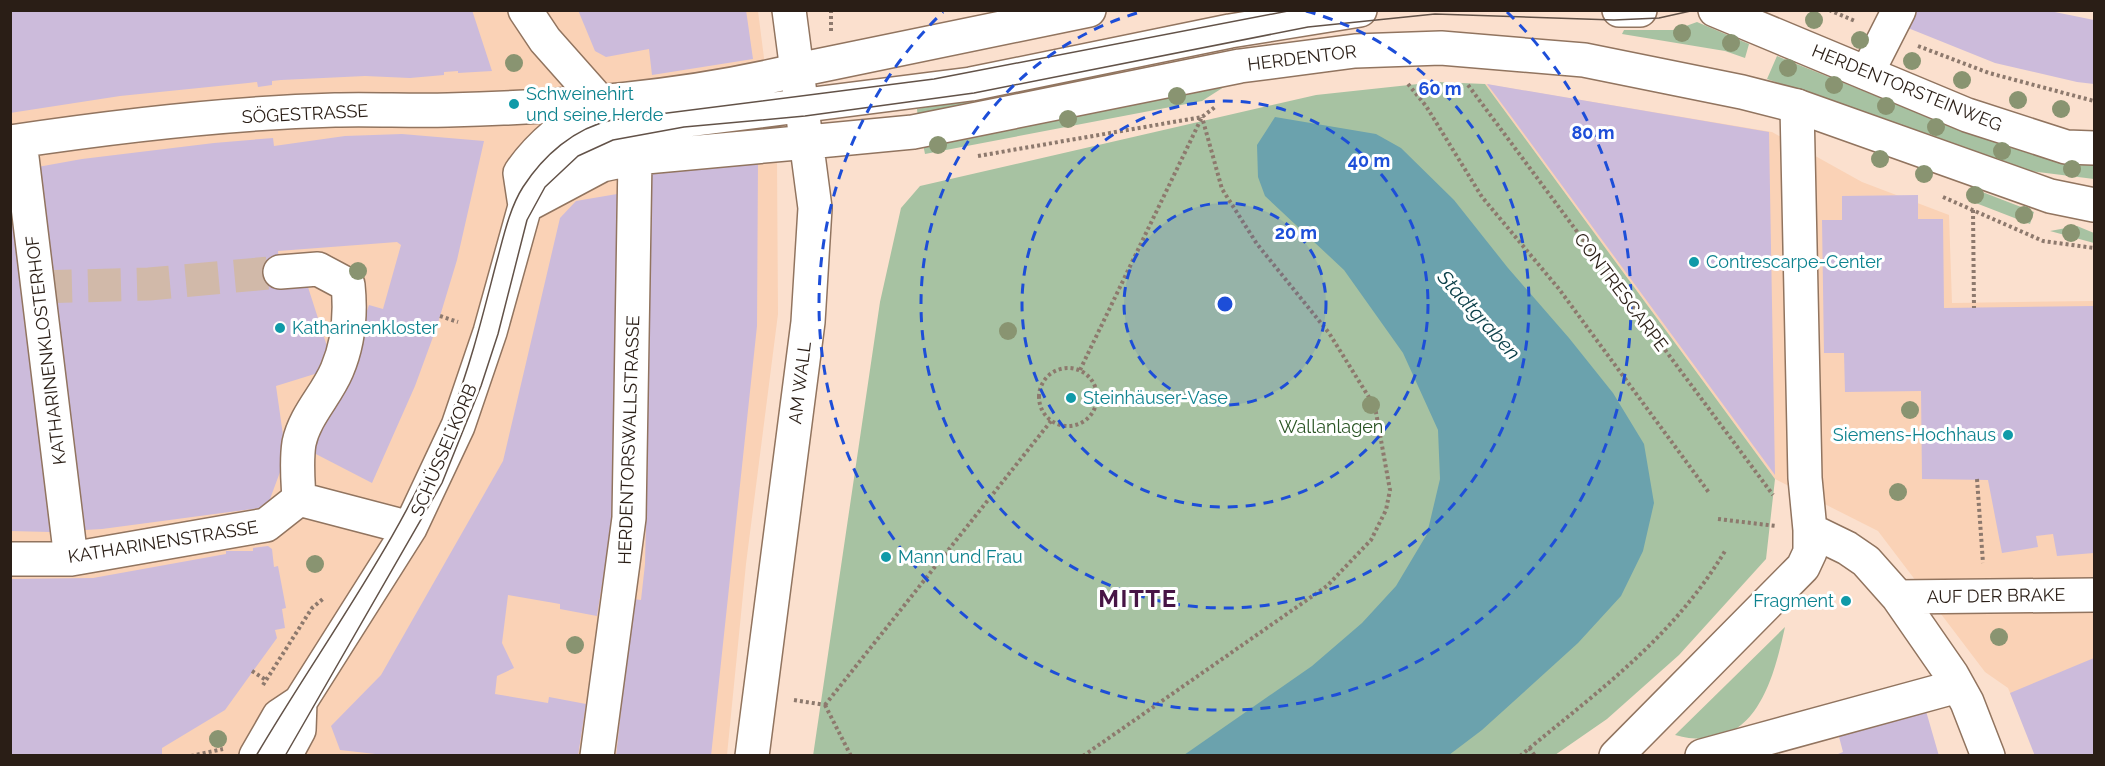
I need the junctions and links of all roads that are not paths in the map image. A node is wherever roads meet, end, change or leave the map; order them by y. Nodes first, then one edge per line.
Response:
1 (525, 10) edge
2 (789, 10) edge
3 (1089, 10) edge
4 (1360, 10) edge
5 (1619, 10) edge
6 (1640, 10) edge
7 (1721, 12) edge
8 (1892, 22) edge
9 (798, 70) junction
10 (1867, 73) junction
11 (600, 102) junction
12 (803, 106) junction
13 (1797, 106) junction
14 (15, 141) edge
15 (808, 142) junction
16 (2094, 148) edge
17 (635, 158) junction
18 (520, 173) joint
19 (2094, 205) edge
20 (525, 206) junction
21 (280, 272) tunnel mouth
22 (299, 499) junction
23 (410, 528) junction
24 (1810, 530) junction
25 (10, 559) edge
26 (72, 559) junction
27 (2094, 595) edge
28 (1898, 597) junction
29 (1958, 686) junction
30 (300, 702) junction
31 (239, 747) edge
32 (285, 756) edge
33 (597, 756) edge
34 (752, 756) edge
35 (1616, 756) edge
36 (1702, 756) edge
37 (1989, 756) edge

1 - 11 street
2 - 9 street, AM WALL
3 - 9 street
4 - 12 street
5 - 6 street
7 - 10 street, HERDENTORSTEINWEG
8 - 10 street
9 - 11 street, SÖGESTRASSE
9 - 12 street, AM WALL
10 - 16 street, HERDENTORSTEINWEG
11 - 14 street, SÖGESTRASSE
11 - 18 street, SÖGESTRASSE
12 - 15 street, AM WALL
12 - 20 street
13 - 15 street, HERDENTOR
13 - 19 street
13 - 24 street
14 - 26 street, KATHARINENKLOSTERHOF
15 - 17 street
15 - 34 street, AM WALL
17 - 20 street
17 - 33 street, HERDENTORSWALLSTRASSE
18 - 20 street, SCHÜSSELKORB
20 - 23 street, SCHÜSSELKORB
21 - 22 street
22 - 23 street
22 - 26 street, KATHARINENSTRASSE
23 - 30 street, SCHÜSSELKORB
24 - 28 street
24 - 35 street
25 - 26 street, KATHARINENSTRASSE
27 - 28 street, AUF DER BRAKE
28 - 29 street
29 - 36 street
29 - 37 street
30 - 31 street, SCHÜSSELKORB
30 - 32 street, SCHÜSSELKORB

